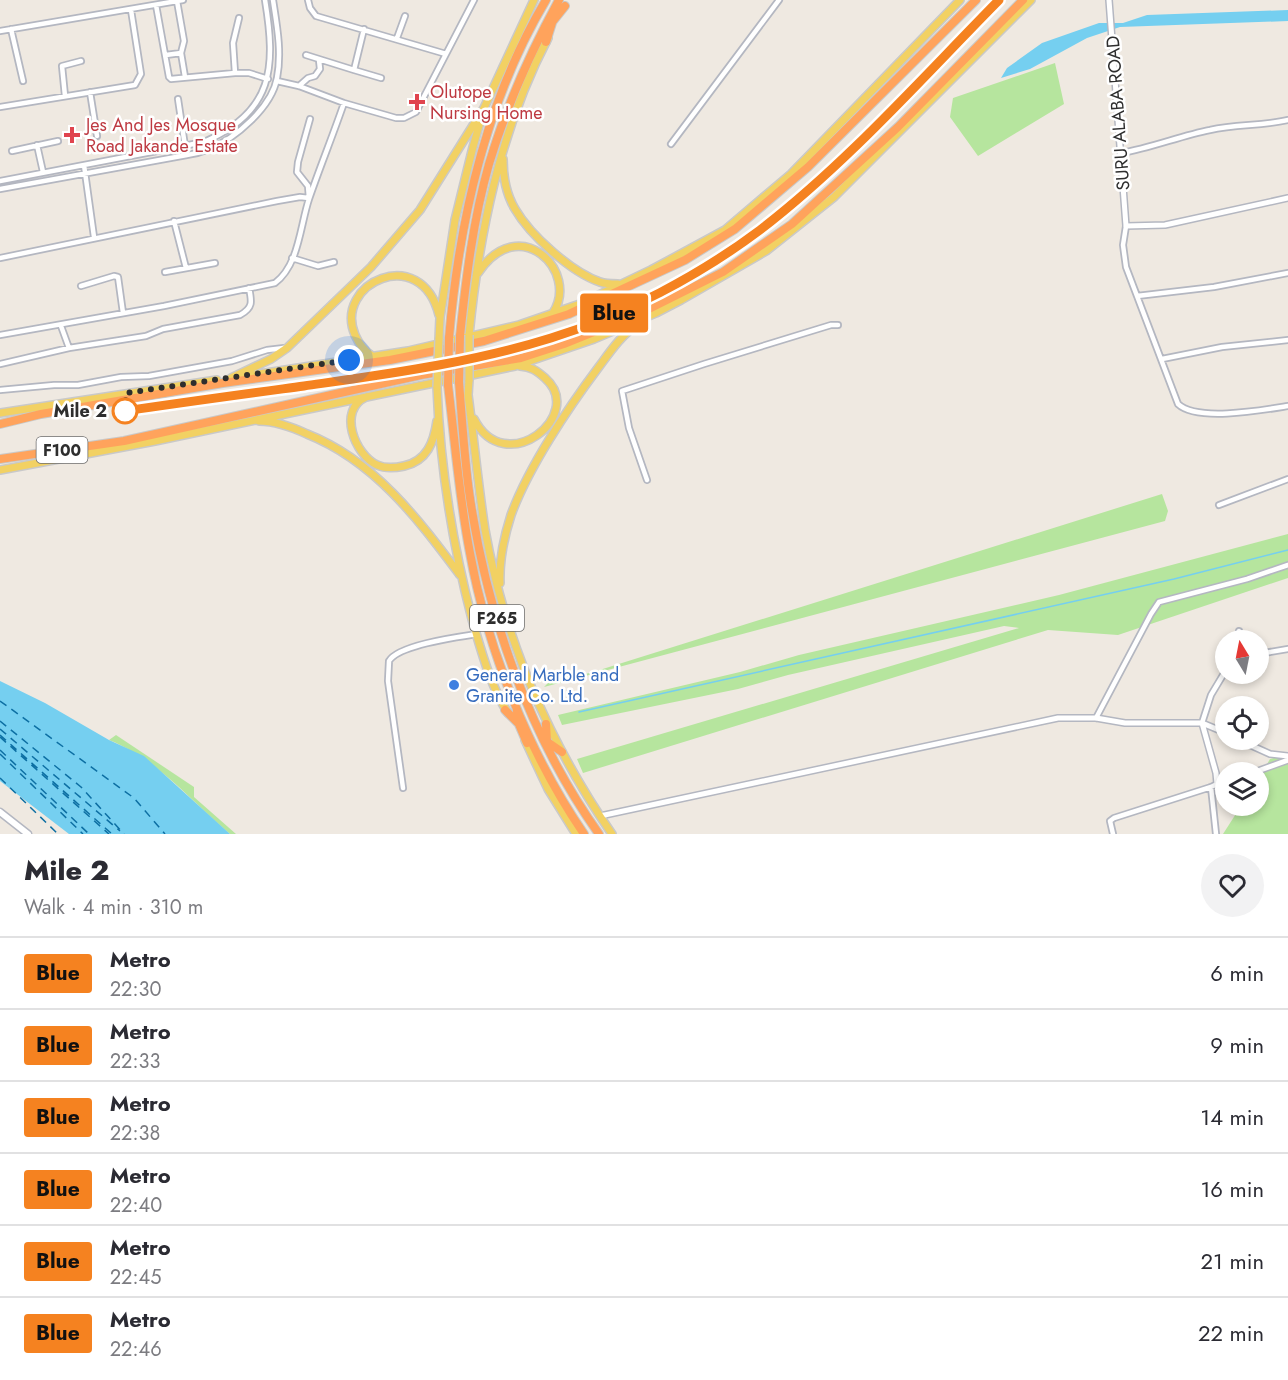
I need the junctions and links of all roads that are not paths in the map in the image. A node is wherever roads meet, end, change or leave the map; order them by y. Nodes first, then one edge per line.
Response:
1 (265, 0) edge
2 (273, 0) edge
3 (308, 0) edge
4 (474, 0) edge
5 (534, 0) edge
6 (546, 0) edge
7 (779, 0) edge
8 (960, 0) edge
9 (976, 0) edge
10 (1023, 0) edge
11 (1031, 0) edge
12 (1109, 0) edge
13 (180, 1) edge
14 (563, 2) edge
15 (156, 5) junction
16 (131, 10) junction
17 (405, 16) dead end
18 (239, 18) dead end
19 (11, 29) junction
20 (364, 29) junction
21 (0, 31) edge
22 (397, 38) junction
23 (542, 40) junction
24 (181, 52) junction
25 (446, 54) junction
26 (166, 55) junction
27 (306, 55) dead end
28 (319, 60) junction
29 (81, 61) dead end
30 (354, 70) junction
31 (235, 73) junction
32 (185, 77) junction
33 (268, 78) junction
34 (381, 78) dead end
35 (23, 81) dead end
36 (277, 81) junction
37 (298, 86) junction
38 (90, 92) junction
39 (65, 96) junction
40 (178, 99) dead end
41 (344, 103) junction
42 (0, 107) edge
43 (484, 108) junction
44 (310, 119) dead end
45 (1288, 120) edge
46 (96, 136) dead end
47 (58, 141) dead end
48 (671, 144) dead end
49 (37, 145) junction
50 (185, 146) junction
51 (503, 148) junction
52 (12, 151) dead end
53 (1121, 153) junction
54 (84, 165) junction
55 (43, 172) junction
56 (86, 173) junction
57 (0, 180) edge
58 (0, 189) edge
59 (309, 198) junction
60 (1288, 198) edge
61 (174, 221) junction
62 (1126, 226) junction
63 (94, 237) junction
64 (0, 258) edge
65 (292, 258) junction
66 (215, 262) dead end
67 (334, 262) dead end
68 (186, 268) junction
69 (165, 272) dead end
70 (1288, 273) edge
71 (477, 275) junction
72 (621, 284) junction
73 (81, 286) dead end
74 (249, 288) junction
75 (1137, 296) junction
76 (123, 313) junction
77 (656, 313) junction
78 (553, 314) junction
79 (440, 318) junction
80 (838, 325) dead end
81 (60, 326) junction
82 (0, 335) edge
83 (1288, 340) edge
84 (69, 348) junction
85 (286, 348) junction
86 (372, 356) junction
87 (1162, 359) junction
88 (0, 364) edge
89 (515, 366) junction
90 (231, 378) junction
91 (0, 390) edge
92 (372, 394) junction
93 (1288, 406) edge
94 (0, 413) edge
95 (438, 413) junction
96 (471, 413) junction
97 (244, 421) junction
98 (0, 424) edge
99 (0, 459) edge
100 (0, 470) edge
101 (1288, 479) edge
102 (647, 480) dead end
103 (1219, 505) dead end
104 (1288, 565) edge
105 (462, 578) junction
106 (502, 597) junction
107 (477, 634) junction
108 (1288, 649) edge
109 (1269, 652) edge
110 (1217, 684) edge
111 (516, 704) junction
112 (505, 710) junction
113 (1096, 718) junction
114 (518, 722) junction
115 (1202, 723) junction
116 (546, 724) junction
117 (1215, 728) edge
118 (542, 735) junction
119 (531, 742) junction
120 (1261, 750) edge
121 (562, 753) junction
122 (1288, 758) edge
123 (1269, 766) edge
124 (1215, 774) edge
125 (1215, 785) edge
126 (1211, 787) junction
127 (403, 788) dead end
128 (0, 812) edge
129 (600, 816) junction
130 (28, 834) edge
131 (576, 834) edge
132 (584, 834) edge
133 (599, 834) edge
134 (612, 834) edge
135 (1113, 834) edge
136 (1216, 834) edge

1 - 33 street
2 - 36 street
3 - 20 street
4 - 25 street
5 - 43 main road
6 - 111 highway, F265, bridge
7 - 48 street
8 - 72 main road
9 - 98 highway, F100
10 - 99 highway, F100
11 - 77 main road
12 - 53 street, SURU ALABA ROAD
13 - 15 street
13 - 24 street
14 - 23 highway, F265
14 - 23 highway
15 - 16 street
15 - 26 street
16 - 19 street
16 - 38 street
17 - 22 street
18 - 31 street
19 - 21 street
19 - 35 street
20 - 22 street
20 - 30 street
22 - 25 street
23 - 51 main road
23 - 118 highway, F265, bridge
24 - 26 street
24 - 32 street
25 - 41 street
26 - 32 street
27 - 28 street
28 - 30 street
28 - 37 street
29 - 39 street
30 - 34 street
31 - 32 street
31 - 33 street
33 - 50 street
36 - 37 street
36 - 56 street
37 - 41 street
38 - 39 street
38 - 46 street
39 - 42 street
40 - 50 street
41 - 59 street
43 - 79 main road
43 - 85 main road
44 - 59 street
45 - 53 street
47 - 49 street
49 - 52 street
49 - 55 street
50 - 54 street
51 - 71 main road
51 - 72 main road
53 - 62 street, SURU ALABA ROAD
54 - 55 street
54 - 56 street
55 - 57 street
56 - 58 street
56 - 63 street
59 - 61 street
59 - 65 street
60 - 62 street
61 - 63 street
61 - 68 street
62 - 75 street
63 - 64 street
65 - 67 street
65 - 74 street
66 - 68 street
68 - 69 street
70 - 75 street
71 - 78 main road
71 - 96 main road, bridge
72 - 78 main road
73 - 76 street
74 - 76 street
74 - 84 street
75 - 87 street
76 - 81 street
77 - 89 main road
77 - 106 main road
78 - 86 main road
79 - 86 main road
79 - 95 main road, bridge
80 - 102 street
81 - 82 street
81 - 84 street
83 - 87 street
84 - 88 street
85 - 90 main road
85 - 91 street
86 - 90 main road
87 - 93 street
89 - 92 main road
89 - 96 main road
90 - 94 main road
92 - 95 main road
92 - 97 main road
95 - 105 main road
96 - 106 main road
97 - 100 main road
97 - 105 main road
101 - 103 street
104 - 113 street
105 - 107 main road
106 - 116 main road
107 - 112 main road
107 - 127 street
108 - 109 street
110 - 115 street
111 - 114 highway
111 - 119 highway, F265
112 - 114 highway
112 - 119 main road
113 - 115 street
113 - 129 street
114 - 119 highway
115 - 117 street
115 - 124 street
116 - 118 highway
116 - 121 main road
118 - 119 highway
118 - 121 highway
118 - 133 highway
119 - 131 main road
119 - 132 highway, F265
120 - 122 street
121 - 129 main road
122 - 123 street
125 - 126 street
126 - 135 street
126 - 136 street
128 - 130 main road
129 - 134 main road

